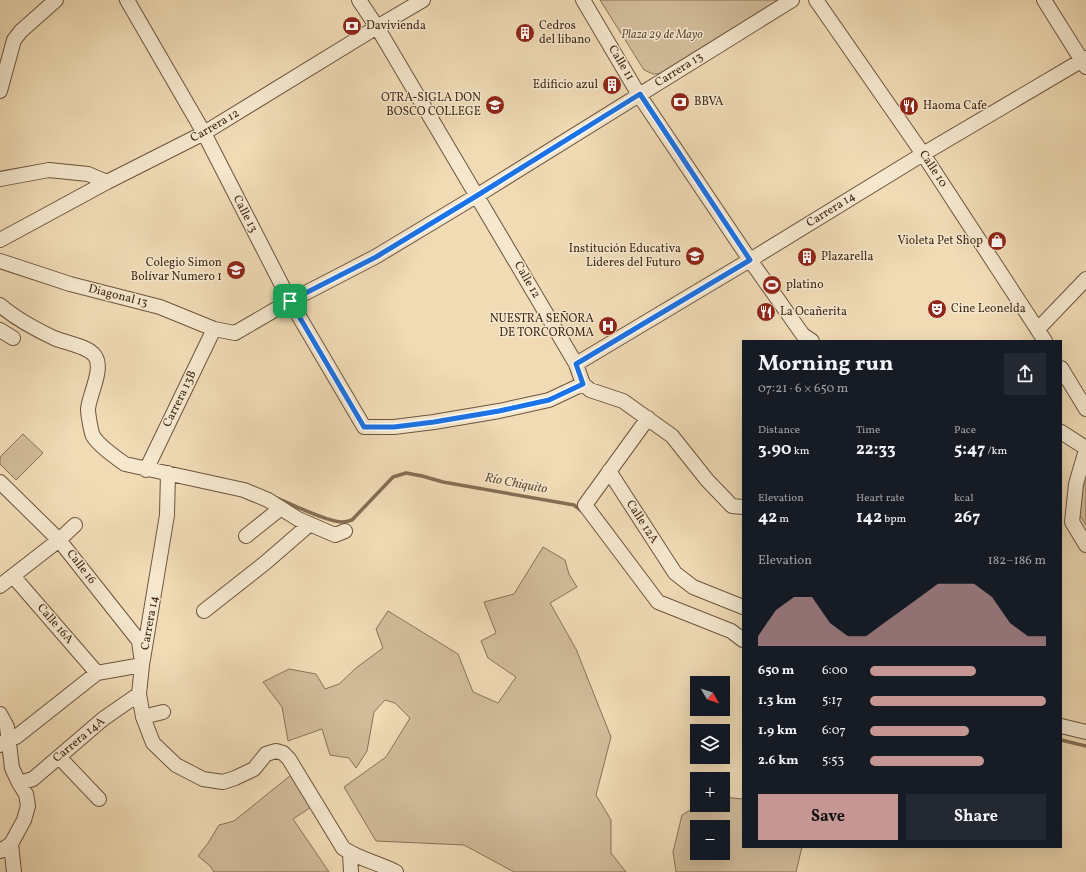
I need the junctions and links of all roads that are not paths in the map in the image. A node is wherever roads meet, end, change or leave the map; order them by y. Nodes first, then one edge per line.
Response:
1 (56, 0) edge
2 (127, 0) edge
3 (359, 0) edge
4 (423, 0) edge
5 (583, 0) edge
6 (792, 0) edge
7 (816, 0) edge
8 (1044, 0) edge
9 (377, 27) junction
10 (1085, 62) edge
11 (0, 91) edge
12 (640, 94) junction
13 (204, 133) junction
14 (922, 154) junction
15 (0, 179) edge
16 (107, 182) junction
17 (478, 195) junction
18 (0, 240) edge
19 (750, 260) junction
20 (0, 261) edge
21 (1086, 278) edge
22 (290, 301) junction
23 (0, 305) edge
24 (214, 329) junction
25 (0, 330) edge
26 (235, 333) joint
27 (1041, 335) edge
28 (13, 338) dead end
29 (811, 340) edge
30 (576, 364) junction
31 (1062, 370) edge
32 (583, 384) junction
33 (1086, 409) edge
34 (648, 418) junction
35 (1062, 433) edge
36 (1086, 449) edge
37 (146, 470) junction
38 (609, 471) junction
39 (168, 473) junction
40 (0, 482) edge
41 (742, 507) edge
42 (281, 508) junction
43 (1066, 522) edge
44 (310, 524) junction
45 (75, 526) dead end
46 (345, 531) dead end
47 (246, 536) dead end
48 (59, 540) junction
49 (1086, 544) edge
50 (13, 576) junction
51 (0, 586) edge
52 (742, 607) edge
53 (204, 611) dead end
54 (742, 639) edge
55 (142, 664) junction
56 (97, 673) junction
57 (139, 694) junction
58 (163, 712) dead end
59 (0, 714) edge
60 (143, 717) junction
61 (1062, 726) edge
62 (1086, 732) edge
63 (4, 742) edge
64 (59, 757) junction
65 (19, 783) junction
66 (99, 799) dead end
67 (5, 848) edge
68 (350, 854) junction
69 (14, 872) edge
70 (351, 872) edge
71 (396, 872) edge

1 - 11 street
2 - 13 street, Calle 13
3 - 9 street, Calle 12
4 - 9 street, Carrera 12
5 - 12 street, Calle 11
6 - 12 street, Carrera 13
7 - 14 street, Calle 10
8 - 10 street
9 - 13 street, Carrera 12
9 - 17 street, Calle 12
10 - 14 street, Carrera 14
12 - 17 street, Carrera 13
12 - 19 street, Calle 11
13 - 16 street, Carrera 12
13 - 22 street, Calle 13
14 - 19 street, Carrera 14
14 - 27 street, Calle 10
15 - 16 street
16 - 18 street, Carrera 12
17 - 22 street, Carrera 13
17 - 30 street, Calle 12
19 - 29 street, Calle 11
19 - 30 street, Carrera 14
20 - 24 street, Diagonal 13
21 - 27 street
22 - 26 street, Carrera 13
22 - 32 street, Calle 13
23 - 37 street
24 - 26 street, Diagonal 13
24 - 37 street, Carrera 13B
25 - 28 street
30 - 32 street, Calle 12
31 - 33 street
32 - 34 street
34 - 38 street
34 - 41 street
35 - 36 street
36 - 43 street
37 - 39 street
38 - 52 street, Calle 12A
38 - 54 street
39 - 42 street
39 - 55 street, Carrera 14
40 - 48 street, Calle 16
42 - 44 street
42 - 47 street
43 - 49 street
44 - 46 street
44 - 53 street
45 - 48 street
48 - 50 street
48 - 55 street, Calle 16
50 - 51 street
50 - 56 street, Calle 16A
55 - 56 street, Carrera 14
55 - 57 street
56 - 63 street, Carrera 14
57 - 60 street
57 - 64 street, Carrera 14A
58 - 60 street
59 - 63 street
60 - 68 street
61 - 62 street
63 - 65 street
64 - 65 street, Carrera 14A
64 - 66 street
65 - 67 street
67 - 69 street
68 - 70 street
68 - 71 street

